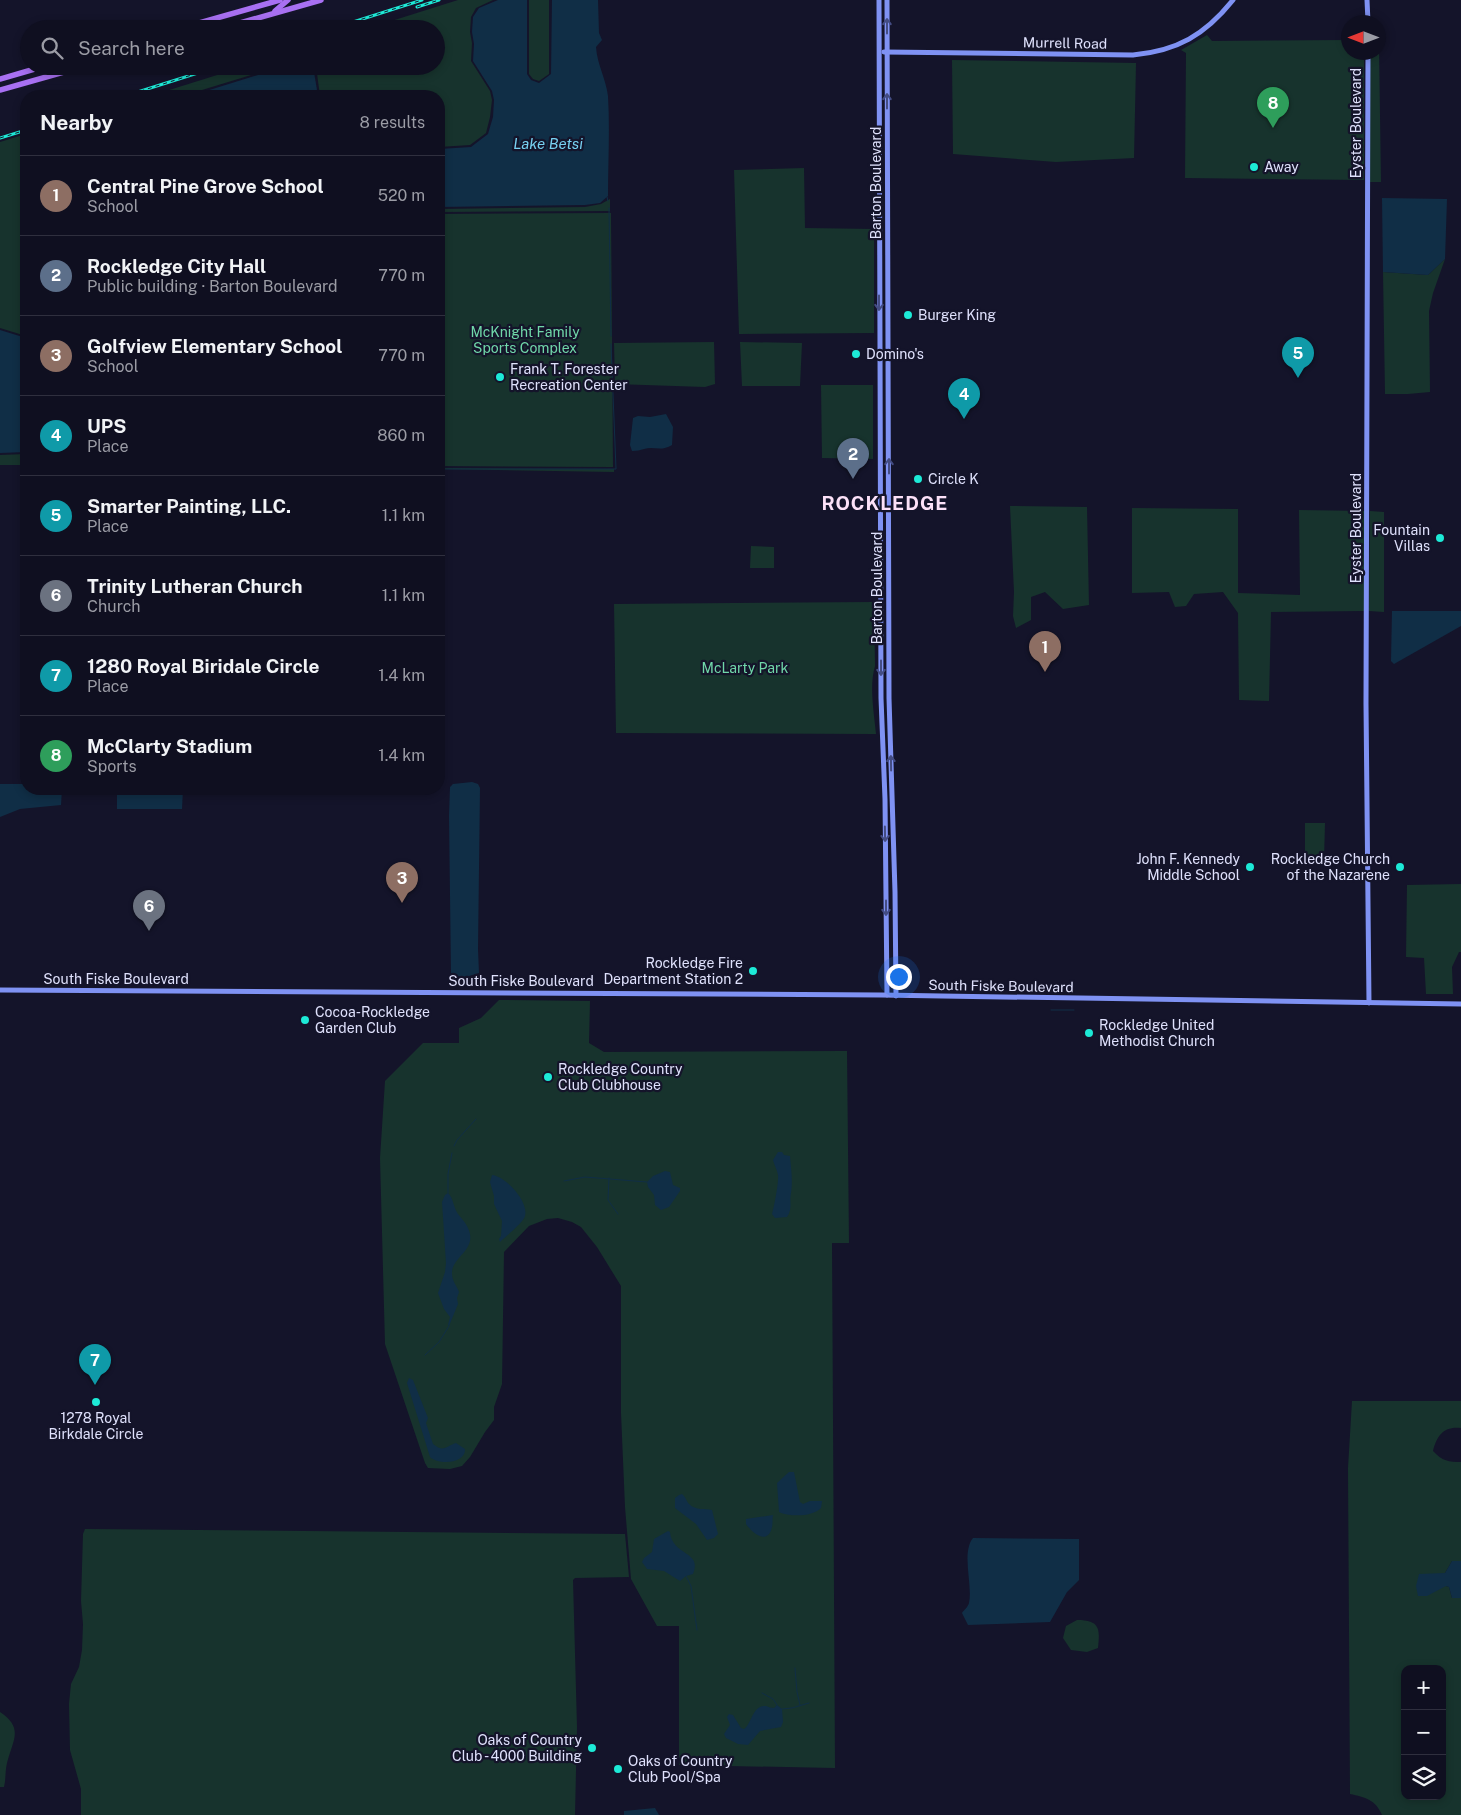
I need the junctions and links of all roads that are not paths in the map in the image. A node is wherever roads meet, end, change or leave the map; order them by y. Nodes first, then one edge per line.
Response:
1 (280, 0) edge
2 (288, 0) edge
3 (299, 0) edge
4 (321, 0) edge
5 (879, 0) edge
6 (887, 0) edge
7 (1233, 0) edge
8 (1368, 0) edge
9 (295, 7) junction
10 (271, 14) junction
11 (1368, 15) edge
12 (210, 20) edge
13 (250, 20) edge
14 (879, 52) junction
15 (887, 52) junction
16 (1368, 60) edge
17 (20, 73) edge
18 (54, 75) edge
19 (0, 79) edge
20 (0, 90) edge
21 (879, 112) junction
22 (887, 138) junction
23 (880, 235) junction
24 (887, 251) junction
25 (880, 263) junction
26 (888, 291) junction
27 (880, 425) junction
28 (889, 425) junction
29 (881, 567) junction
30 (888, 567) junction
31 (886, 924) junction
32 (896, 935) junction
33 (0, 990) edge
34 (887, 995) junction
35 (896, 996) junction
36 (1369, 1003) junction
37 (1461, 1004) edge

1 - 12 main road
2 - 10 main road
3 - 9 main road
4 - 9 main road
5 - 14 main road, Barton Boulevard
15 -> 6 main road, Barton Boulevard
7 - 15 main road, Murrell Road
8 - 11 main road
9 - 10 main road
10 - 13 main road
14 - 15 main road, Murrell Road
14 - 21 main road, Barton Boulevard
22 -> 15 main road, Barton Boulevard
16 - 36 main road, Eyster Boulevard
17 - 19 main road
18 - 20 main road
21 - 22 main road
21 - 23 main road, Barton Boulevard
22 - 24 main road, Barton Boulevard
23 - 24 main road
23 - 25 main road, Barton Boulevard
24 - 26 main road, Barton Boulevard
25 - 26 main road
25 -> 27 main road, Barton Boulevard
26 - 28 main road, Barton Boulevard
27 - 28 main road
27 - 29 main road, Barton Boulevard
30 -> 28 main road, Barton Boulevard
29 - 30 main road
29 -> 31 main road, Barton Boulevard
32 -> 30 main road, Barton Boulevard
31 - 32 main road
31 - 34 main road, Barton Boulevard
32 - 35 main road, Barton Boulevard
33 - 34 main road, South Fiske Boulevard
34 - 35 main road, South Fiske Boulevard
35 - 36 main road, South Fiske Boulevard
36 - 37 main road, South Fiske Boulevard

